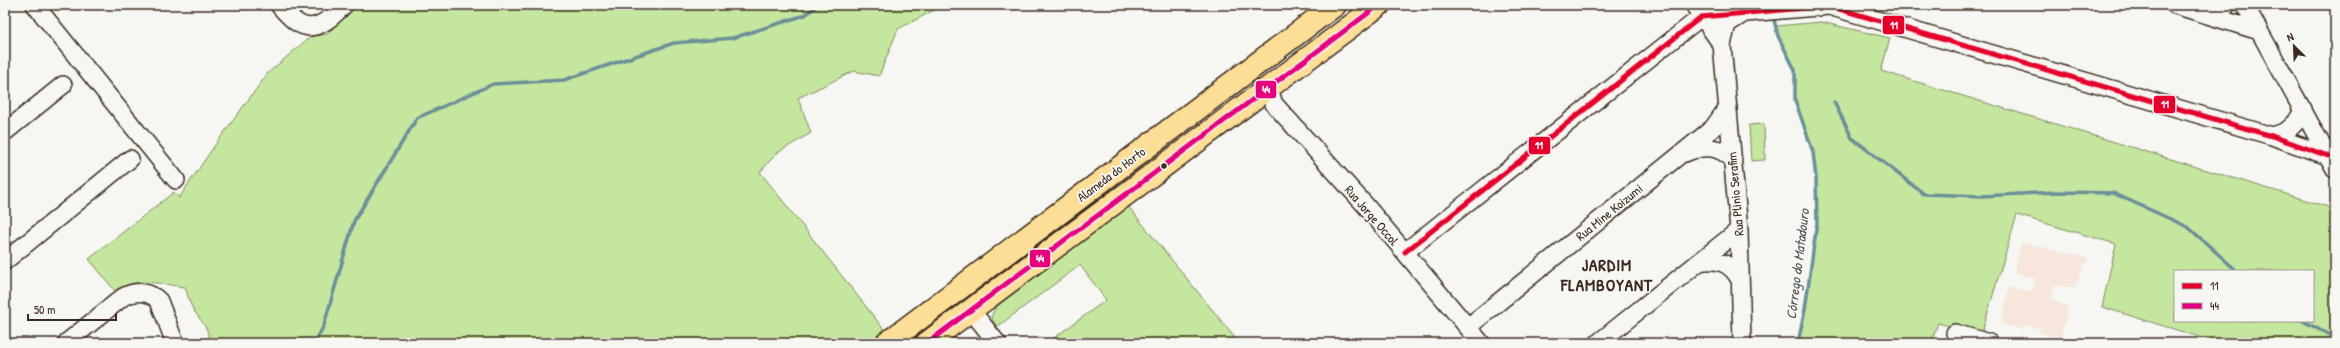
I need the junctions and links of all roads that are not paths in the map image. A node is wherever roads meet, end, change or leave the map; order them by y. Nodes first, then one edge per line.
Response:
1 (35, 5) edge
2 (280, 5) edge
3 (344, 5) edge
4 (1335, 5) edge
5 (1379, 5) edge
6 (2175, 5) edge
7 (2227, 5) edge
8 (2245, 5) edge
9 (1698, 11) edge
10 (1750, 12) junction
11 (2214, 17) junction
12 (2259, 31) junction
13 (1722, 45) junction
14 (1272, 84) junction
15 (63, 85) dead end
16 (1728, 107) junction
17 (2303, 109) junction
18 (5, 132) edge
19 (2272, 136) junction
20 (1676, 158) junction
21 (130, 159) dead end
22 (1733, 160) junction
23 (2331, 162) edge
24 (176, 180) dead end
25 (1739, 230) junction
26 (1405, 252) junction
27 (1000, 260) junction
28 (5, 261) edge
29 (1699, 262) junction
30 (1740, 280) junction
31 (971, 310) junction
32 (1468, 327) junction
33 (1955, 333) dead end
34 (66, 343) edge
35 (175, 343) edge
36 (888, 343) edge
37 (927, 343) edge
38 (997, 343) edge
39 (1481, 343) edge
40 (1598, 343) edge
41 (1742, 343) edge
42 (1989, 343) edge

1 - 24 street
2 - 3 street
4 - 27 main road, Alameda do Horto
5 - 14 main road, Alameda do Horto
6 - 11 street
7 - 11 street
8 - 12 street
9 - 10 street
9 - 13 street
9 - 26 street
10 - 13 street, Rua Plinio Serafim
10 - 19 street
11 - 12 street
12 - 17 street
13 - 16 street, Rua Plinio Serafim
14 - 26 street, Rua Jorge Occol
14 - 31 main road, Alameda do Horto
15 - 18 street
16 - 20 street, Rua Mine Koizumi
16 - 22 street, Rua Plinio Serafim
17 - 19 street
17 - 23 street
19 - 23 street
20 - 22 street, Rua Mine Koizumi
20 - 32 street, Rua Mine Koizumi
21 - 28 street
22 - 25 street, Rua Plinio Serafim
25 - 29 street
25 - 30 street, Rua Plinio Serafim
26 - 32 street, Rua Jorge Occol
27 - 31 main road
27 - 36 main road, Alameda do Horto
29 - 30 street
29 - 40 street
30 - 41 street, Rua Plinio Serafim
31 - 37 main road, Alameda do Horto
31 - 38 street
32 - 39 street, Rua Jorge Occol
33 - 42 street
34 - 35 street

